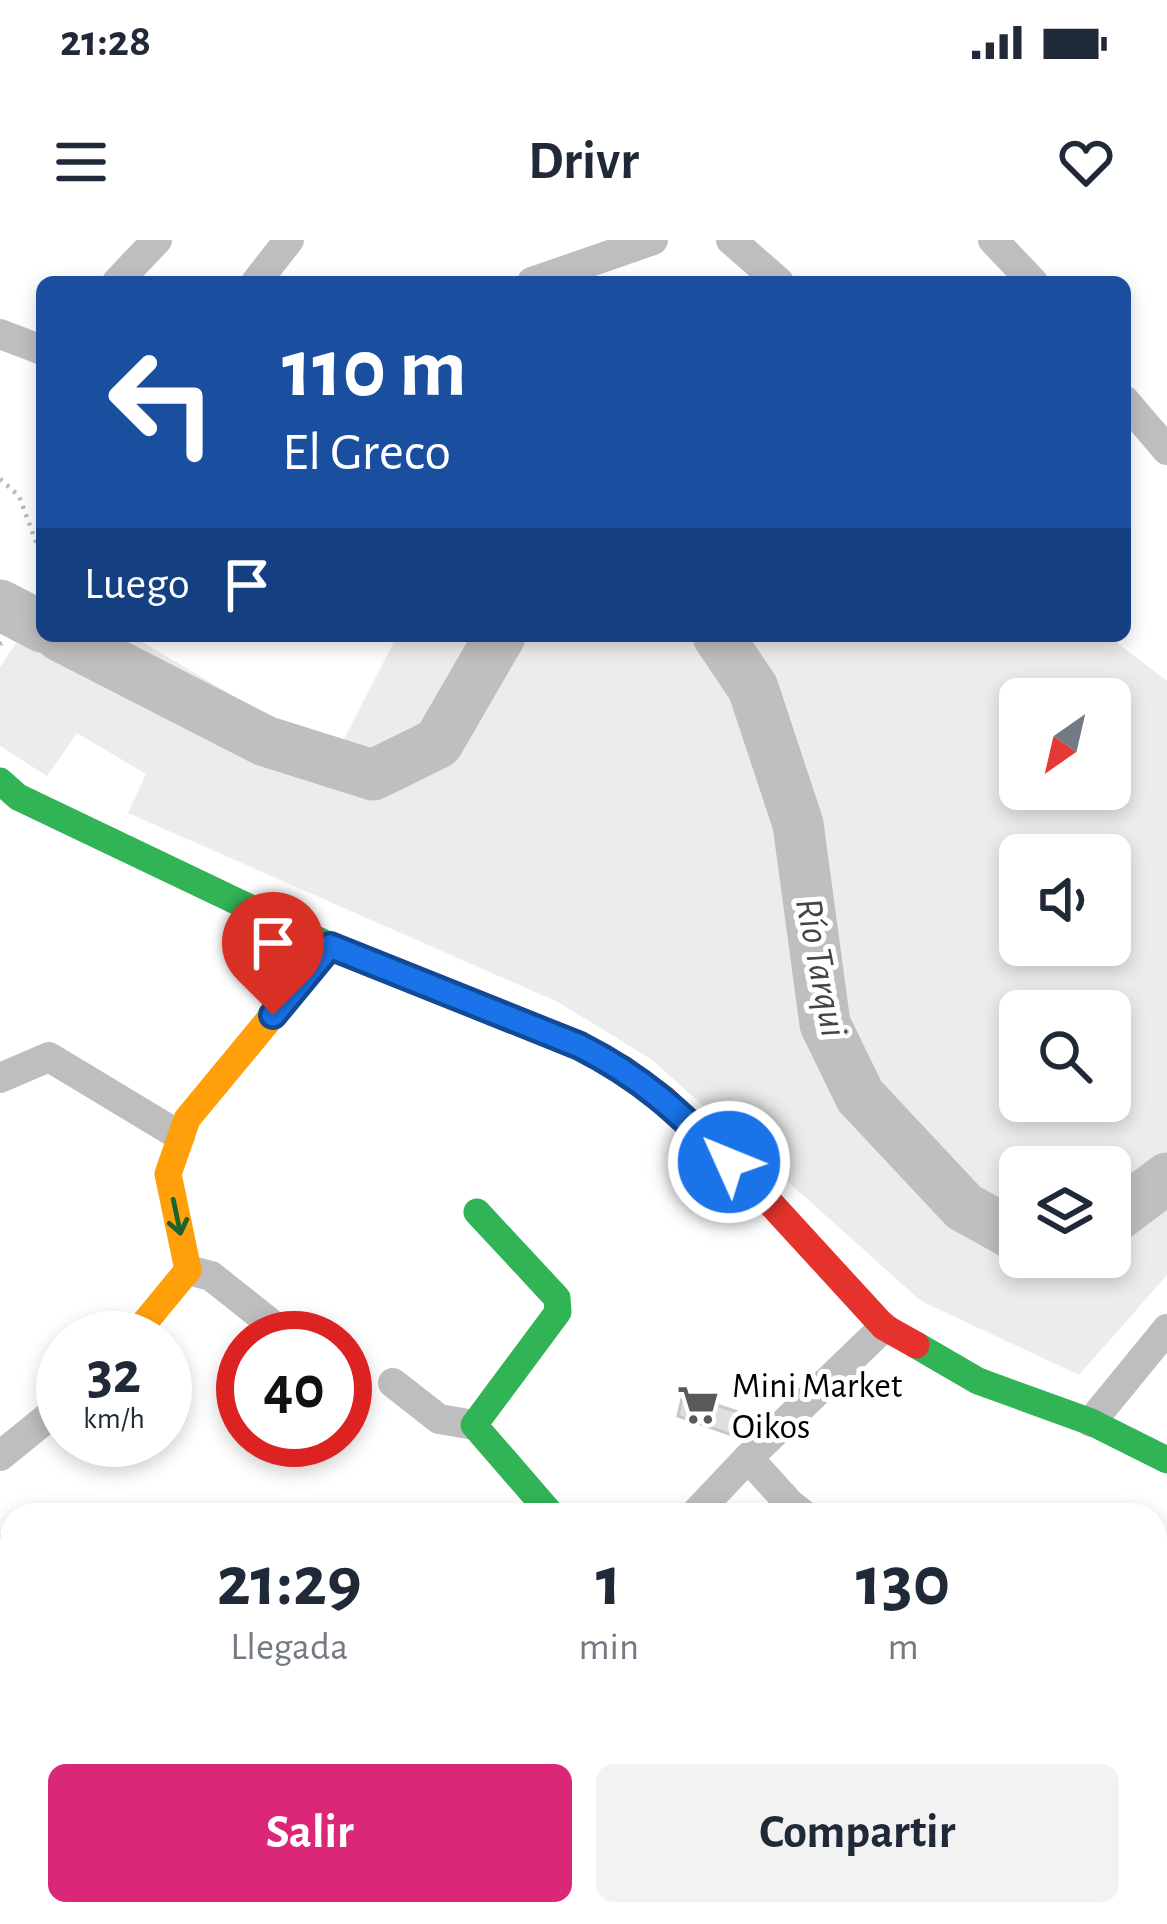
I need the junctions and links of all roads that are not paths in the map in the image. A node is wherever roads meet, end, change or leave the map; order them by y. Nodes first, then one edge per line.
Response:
1 (157, 240) edge
2 (289, 240) edge
3 (653, 240) edge
4 (731, 240) edge
5 (993, 240) edge
6 (123, 276) edge
7 (261, 276) edge
8 (549, 276) edge
9 (772, 276) edge
10 (1027, 276) edge
11 (0, 334) edge
12 (36, 348) edge
13 (1131, 408) edge
14 (1167, 451) edge
15 (6, 799) edge
16 (330, 946) junction
17 (0, 1078) edge
18 (180, 1136) junction
19 (477, 1212) dead end
20 (188, 1270) junction
21 (154, 1311) edge
22 (255, 1311) edge
23 (884, 1327) junction
24 (1167, 1329) edge
25 (393, 1383) dead end
26 (1091, 1422) junction
27 (474, 1425) junction
28 (36, 1427) edge
29 (0, 1456) edge
30 (748, 1458) junction
31 (1167, 1460) edge
32 (542, 1503) edge
33 (705, 1503) edge
34 (789, 1503) edge

1 - 6 street
2 - 7 street
3 - 8 street
4 - 9 street
5 - 10 street
11 - 12 street
13 - 14 street
15 - 16 street
16 - 18 street
16 - 23 street
17 - 18 street
18 -> 20 street
19 - 27 street
20 - 21 street
20 - 22 street
23 - 26 street
23 - 30 street
24 - 26 street
25 - 27 street
26 - 31 street
27 - 32 street
28 - 29 street
30 - 33 street
30 - 34 street

